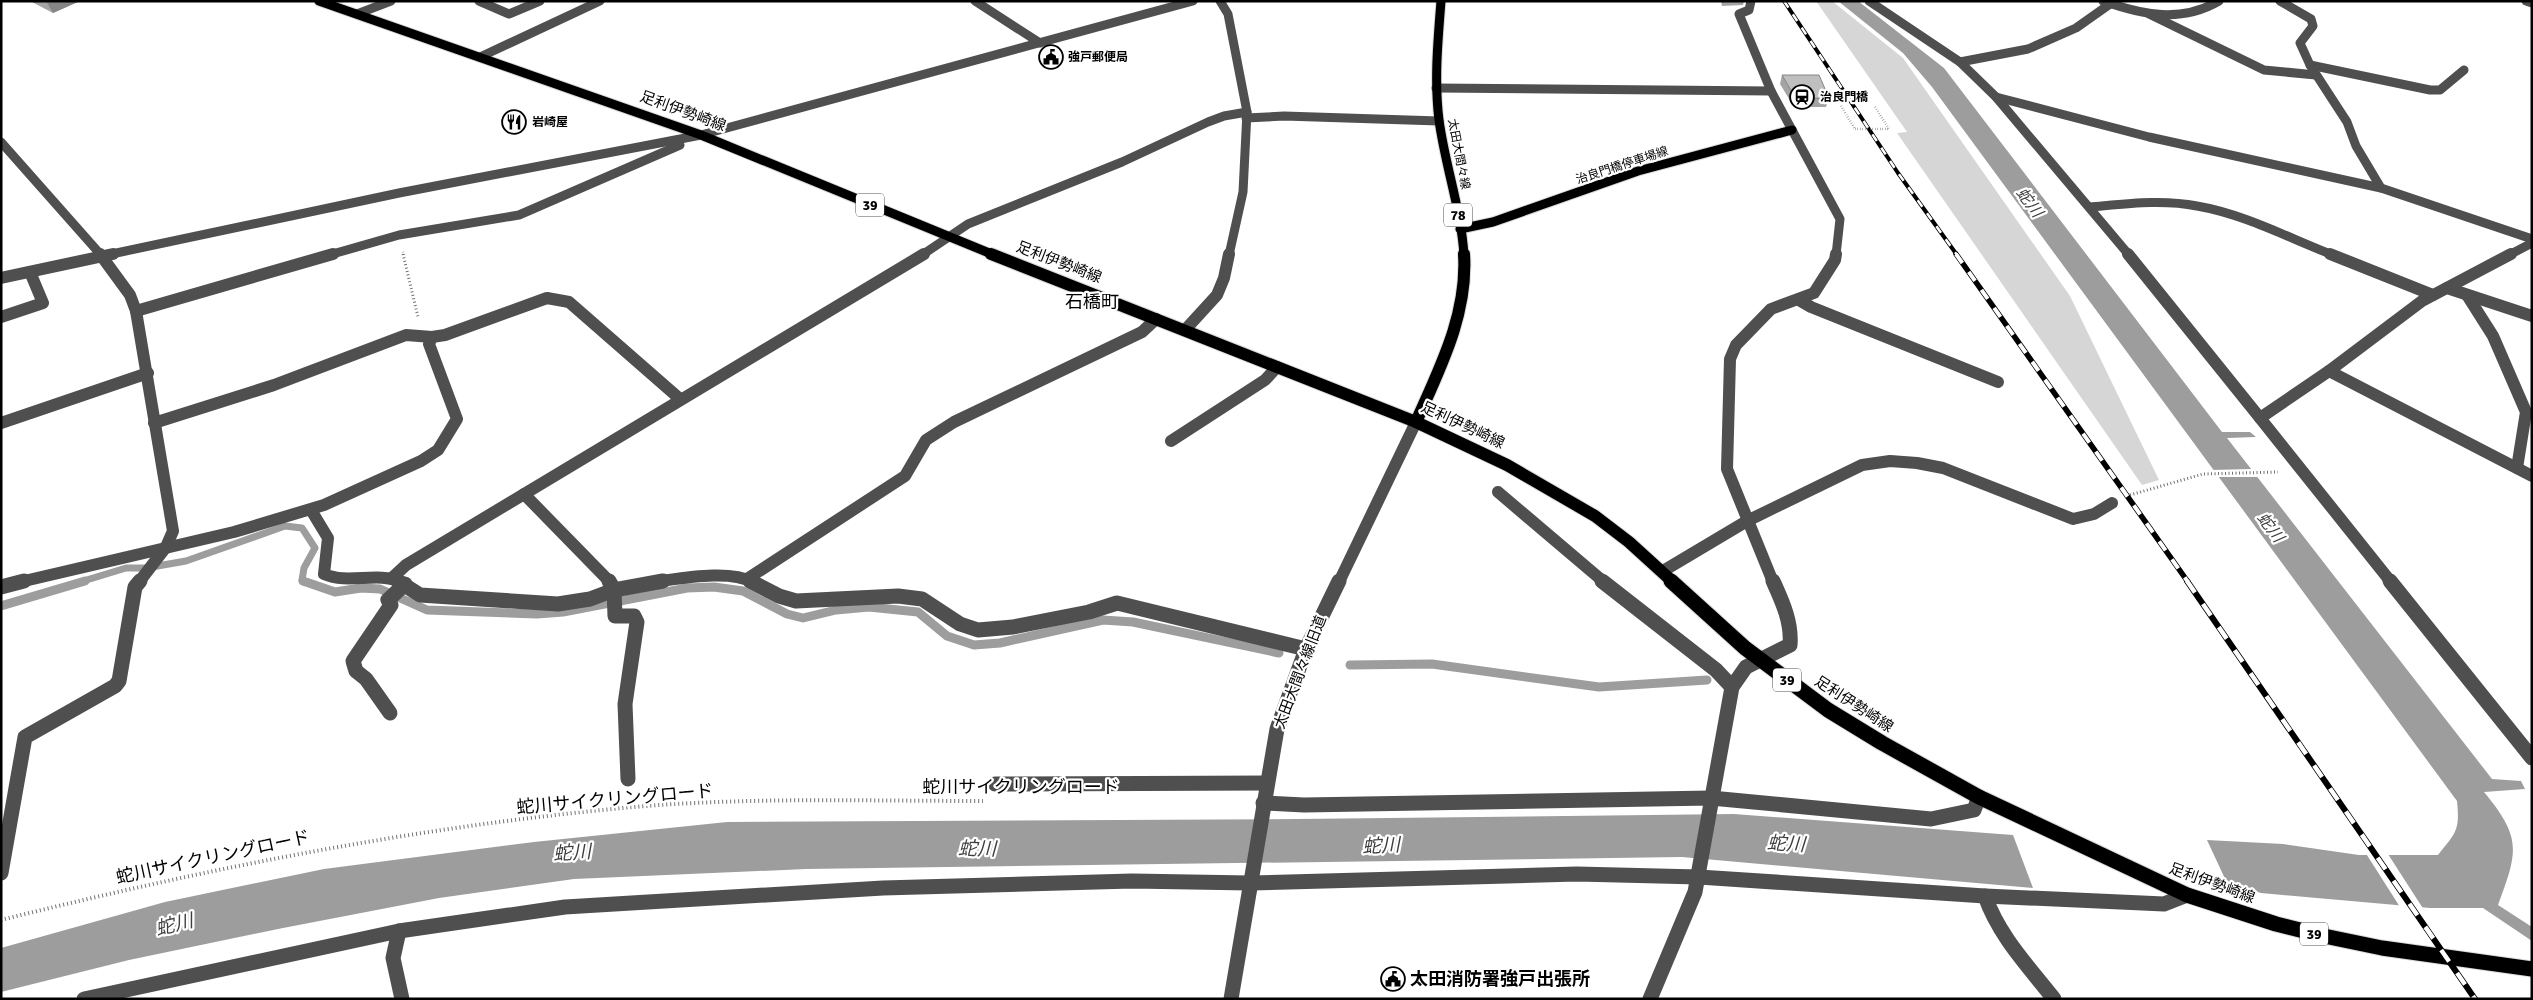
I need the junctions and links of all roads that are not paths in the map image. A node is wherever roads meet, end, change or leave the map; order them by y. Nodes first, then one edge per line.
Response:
1 (319, 1) edge
2 (390, 1) edge
3 (479, 1) edge
4 (540, 1) edge
5 (600, 1) edge
6 (975, 1) edge
7 (1193, 1) edge
8 (1220, 1) edge
9 (1441, 1) edge
10 (1751, 1) edge
11 (1869, 1) edge
12 (2219, 1) edge
13 (2280, 1) edge
14 (2526, 1) edge
15 (2107, 2) edge
16 (2532, 4) edge
17 (357, 14) junction
18 (2149, 14) junction
19 (1040, 43) junction
20 (480, 57) junction
21 (1960, 62) junction
22 (2310, 66) junction
23 (2464, 70) dead end
24 (2316, 75) junction
25 (1436, 88) junction
26 (1772, 91) junction
27 (1996, 97) junction
28 (1246, 115) junction
29 (1439, 121) junction
30 (1792, 130) junction
31 (701, 136) junction
32 (1, 142) edge
33 (2381, 188) junction
34 (2090, 207) junction
35 (1460, 229) junction
36 (950, 238) junction
37 (2532, 239) edge
38 (2532, 243) edge
39 (102, 256) junction
40 (30, 272) junction
41 (1, 278) edge
42 (2446, 288) junction
43 (2433, 295) junction
44 (2467, 295) junction
45 (1799, 300) junction
46 (136, 311) junction
47 (2532, 316) edge
48 (1, 317) edge
49 (1156, 319) junction
50 (1185, 330) junction
51 (432, 337) junction
52 (1277, 367) junction
53 (2329, 371) junction
54 (148, 373) junction
55 (1998, 382) dead end
56 (680, 399) junction
57 (2260, 418) junction
58 (1, 422) edge
59 (1416, 422) junction
60 (154, 423) junction
61 (1171, 441) dead end
62 (2517, 468) junction
63 (2532, 476) edge
64 (1498, 492) dead end
65 (524, 494) junction
66 (2112, 503) road end
67 (311, 510) junction
68 (1746, 522) junction
69 (166, 547) junction
70 (1663, 571) junction
71 (392, 578) junction
72 (747, 579) junction
73 (405, 584) junction
74 (1, 587) edge
75 (614, 590) junction
76 (1306, 649) junction
77 (1759, 659) junction
78 (1732, 687) junction
79 (390, 713) dead end
80 (2532, 758) edge
81 (628, 779) dead end
82 (1267, 783) junction
83 (995, 784) dead end
84 (1980, 796) junction
85 (1710, 803) junction
86 (1263, 807) junction
87 (1700, 872) junction
88 (1, 873) edge
89 (1251, 879) junction
90 (2187, 894) junction
91 (1985, 896) junction
92 (399, 931) junction
93 (2532, 969) edge
94 (84, 999) edge
95 (402, 999) edge
96 (1231, 999) edge
97 (1650, 999) edge
98 (2054, 999) edge

1 - 17 main road, 足利伊勢崎線 / 39
2 - 17 street
3 - 4 street
5 - 20 street
6 - 19 street
7 - 19 street
8 - 28 street
9 - 25 main road, 太田大間々線 / 78
10 - 26 street
11 - 21 street
12 - 18 street
13 - 22 street
14 - 16 street
15 - 18 street
15 - 21 street
17 - 20 main road, 足利伊勢崎線 / 39
18 - 24 street
19 - 31 street
20 - 31 main road, 足利伊勢崎線 / 39
21 - 27 street
22 - 23 street
22 - 24 street
24 - 33 street
25 - 26 street
25 - 29 main road, 太田大間々線 / 78
26 - 30 street
27 - 33 street
27 - 34 street
28 - 29 street
28 - 36 street
28 - 50 street
29 - 35 main road, 太田大間々線 / 78
30 - 35 main road, 治良門橋停車場線
30 - 45 street
31 - 36 main road, 足利伊勢崎線 / 39
31 - 39 street
31 - 46 street
32 - 39 street
33 - 37 street
34 - 43 street
34 - 57 street
35 - 59 main road, 太田大間々線 / 78
36 - 49 main road, 足利伊勢崎線 / 39
36 - 56 street
38 - 42 street
39 - 40 street
39 - 46 street
40 - 41 street
40 - 48 street
42 - 43 street
42 - 44 street
43 - 53 street
44 - 47 street
44 - 62 street
45 - 55 street
45 - 68 street
46 - 54 street
49 - 50 main road, 足利伊勢崎線 / 39
49 - 72 street
50 - 52 main road, 足利伊勢崎線 / 39
51 - 56 street
51 - 60 street
51 - 67 street
52 - 59 main road, 足利伊勢崎線 / 39
52 - 61 street
53 - 57 street
53 - 62 street
54 - 58 street
54 - 60 street
56 - 65 street
57 - 80 street
59 - 70 main road, 足利伊勢崎線 / 39
59 - 76 street, 太田大間々線旧道
60 - 69 street
62 - 63 street
64 - 78 street
65 - 71 street
65 - 75 street
66 - 68 street
67 - 69 street
67 - 71 street
68 - 70 street
68 - 77 street
69 - 74 street
69 - 88 street
70 - 77 main road, 足利伊勢崎線 / 39
71 - 73 street
72 - 75 street
72 - 76 street
73 - 75 street
73 - 79 street
75 - 81 street
76 - 82 street, 太田大間々線旧道
77 - 78 street
77 - 84 main road, 足利伊勢崎線 / 39
78 - 85 street
82 - 83 street
82 - 86 street, 太田大間々線旧道
84 - 85 street
84 - 90 main road, 足利伊勢崎線 / 39
85 - 86 street
85 - 87 street
86 - 89 street, 太田大間々線旧道
87 - 89 street
87 - 91 street
87 - 97 street
89 - 92 street
89 - 96 street, 太田大間々線旧道
90 - 91 street
90 - 93 main road, 足利伊勢崎線 / 39
91 - 98 street
92 - 94 street
92 - 95 street

